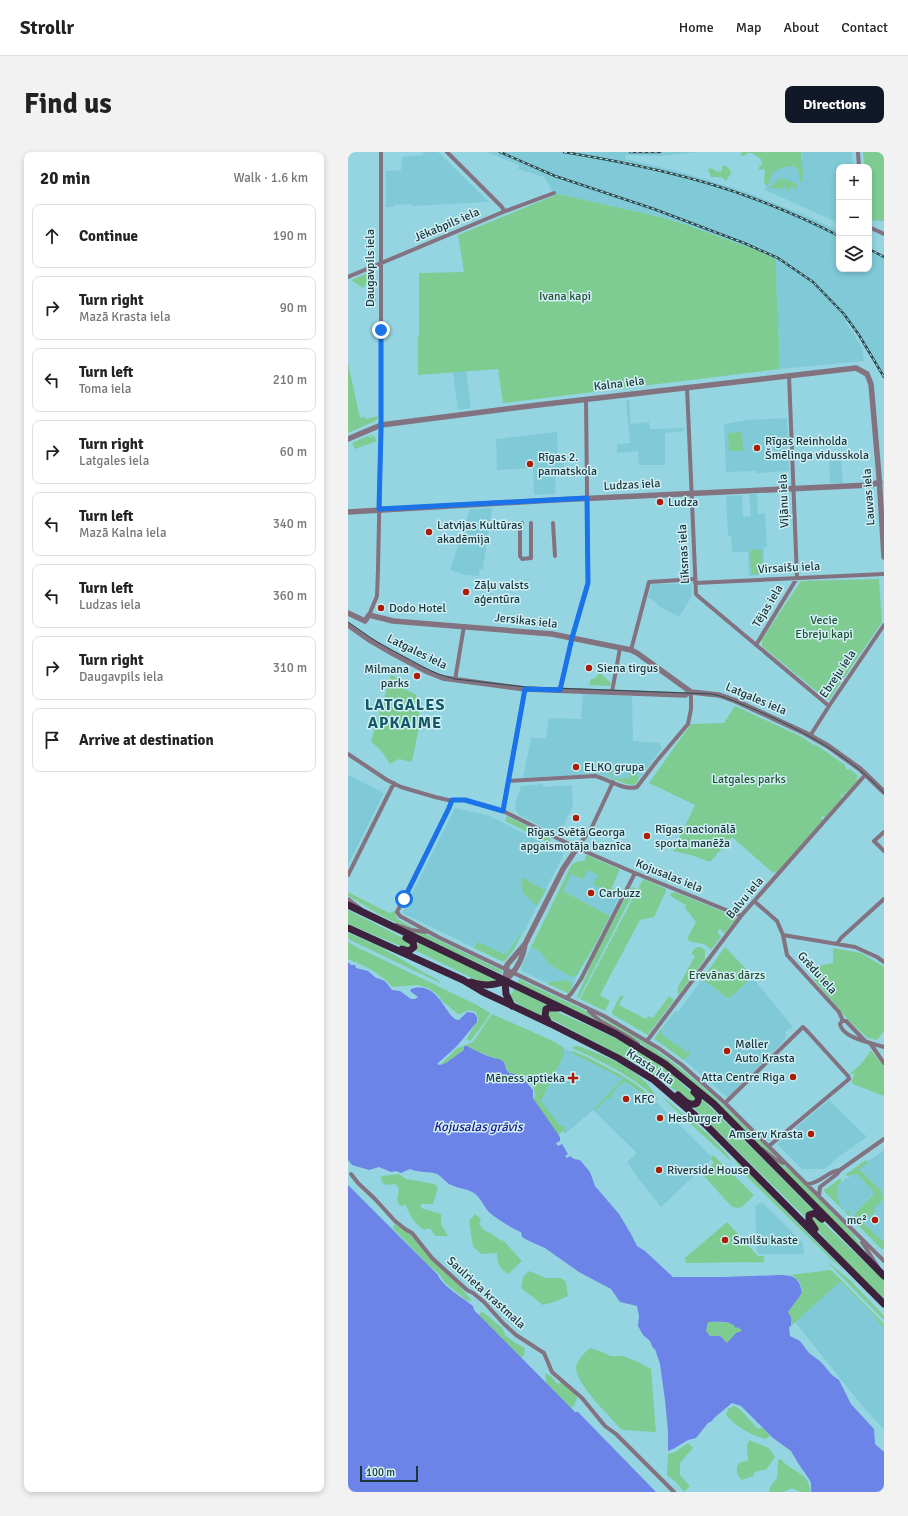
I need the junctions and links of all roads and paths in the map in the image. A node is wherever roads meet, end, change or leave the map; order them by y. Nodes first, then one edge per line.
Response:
1 (381, 152) edge
2 (447, 152) edge
3 (858, 152) edge
4 (859, 164) edge
5 (554, 193) dead end
6 (503, 212) junction
7 (872, 228) edge
8 (884, 234) edge
9 (381, 263) junction
10 (348, 277) edge
11 (860, 369) joint
12 (789, 375) junction
13 (687, 387) junction
14 (586, 399) junction
15 (381, 426) junction
16 (348, 439) edge
17 (880, 482) junction
18 (870, 485) junction
19 (794, 488) junction
20 (691, 493) junction
21 (587, 498) junction
22 (880, 499) junction
23 (379, 509) junction
24 (348, 512) edge
25 (522, 523) dead end
26 (531, 523) dead end
27 (554, 523) dead end
28 (555, 556) dead end
29 (884, 557) edge
30 (884, 574) edge
31 (797, 578) junction
32 (695, 581) junction
33 (348, 613) edge
34 (370, 615) junction
35 (348, 625) edge
36 (884, 625) edge
37 (464, 626) junction
38 (572, 638) junction
39 (756, 645) junction
40 (620, 648) junction
41 (631, 650) junction
42 (455, 680) junction
43 (525, 689) junction
44 (560, 690) junction
45 (612, 692) junction
46 (691, 692) junction
47 (828, 706) junction
48 (810, 736) junction
49 (348, 754) edge
50 (866, 774) junction
51 (508, 781) junction
52 (613, 782) junction
53 (394, 783) junction
54 (884, 792) edge
55 (452, 800) junction
56 (503, 811) junction
57 (884, 832) edge
58 (577, 848) junction
59 (884, 850) edge
60 (635, 874) junction
61 (348, 875) edge
62 (348, 899) edge
63 (884, 899) edge
64 (754, 901) junction
65 (348, 905) edge
66 (368, 916) junction
67 (741, 916) junction
68 (386, 924) junction
69 (348, 928) edge
70 (428, 932) junction
71 (363, 935) junction
72 (783, 935) junction
73 (525, 944) junction
74 (838, 944) junction
75 (884, 962) edge
76 (506, 970) junction
77 (513, 973) junction
78 (463, 980) junction
79 (505, 981) junction
80 (566, 998) junction
81 (512, 1006) junction
82 (562, 1008) junction
83 (587, 1008) junction
84 (844, 1021) junction
85 (549, 1023) junction
86 (647, 1041) junction
87 (867, 1042) junction
88 (884, 1047) edge
89 (647, 1052) junction
90 (884, 1062) edge
91 (678, 1075) junction
92 (662, 1086) junction
93 (726, 1103) junction
94 (744, 1135) junction
95 (884, 1139) edge
96 (769, 1146) junction
97 (787, 1165) junction
98 (840, 1170) junction
99 (351, 1174) dead end
100 (807, 1184) junction
101 (819, 1195) junction
102 (860, 1238) junction
103 (858, 1251) junction
104 (839, 1258) junction
105 (884, 1262) edge
106 (883, 1275) edge
107 (884, 1304) edge
108 (674, 1492) edge

1 - 9 street, Daugavpils iela
2 - 6 street
3 - 4 street
5 - 6 street, Jēkabpils iela
6 - 9 street, Jēkabpils iela
7 - 8 street
9 - 10 street, Jēkabpils iela
9 - 15 street, Daugavpils iela
11 - 12 street, Kalna iela
11 - 17 street, Lauvas iela
12 - 13 street, Kalna iela
12 - 19 street, Viļānu iela
13 - 14 street, Kalna iela
13 - 20 street, Līksnas iela
14 - 15 street, Kalna iela
14 - 21 street
15 - 16 street, Kalna iela
15 - 23 street, Daugavpils iela
17 - 18 street, Ludzas iela
17 - 22 street, Lauvas iela
18 - 19 street, Ludzas iela
18 - 22 street
19 - 20 street, Ludzas iela
19 - 31 street, Viļānu iela
20 - 21 street, Ludzas iela
20 - 32 street, Līksnas iela
21 - 23 street, Ludzas iela
21 - 38 street
22 - 29 street, Lauvas iela
23 - 24 street, Ludzas iela
23 - 34 street, Daugavpils iela
25 - 26 street
27 - 28 street
30 - 31 street, Virsaišu iela
31 - 32 street, Virsaišu iela
31 - 39 street, Tējas iela
32 - 39 street, Līksnas iela
32 - 41 street, Virsaišu iela
33 - 34 street, Daugavpils iela
34 - 37 street, Jersikas iela
35 - 42 street, Latgales iela
36 - 47 street, Ebreju iela
37 - 38 street, Jersikas iela
37 - 42 street
38 - 40 street, Jersikas iela
38 - 44 street
39 - 47 street, Līksnas iela
40 - 41 street, Jersikas iela
40 - 45 street
41 - 46 street, Jersikas iela
42 - 43 street, Latgales iela
43 - 44 street, Latgales iela
43 - 51 street
44 - 45 street, Latgales iela
45 - 46 street, Latgales iela
46 - 48 street, Latgales iela
46 - 52 street
47 - 48 street, Ebreju iela
48 - 50 street, Latgales iela
49 - 53 street, Kojusalas iela
50 - 54 street, Latgales iela
50 - 64 street, Balvu iela
51 - 52 street
51 - 56 street
52 - 58 street
53 - 55 street, Kojusalas iela
53 - 61 street
55 - 56 street, Kojusalas iela
55 - 70 street
56 - 58 street, Kojusalas iela
57 - 59 street
58 - 60 street, Kojusalas iela
58 - 73 street
60 - 67 street, Kojusalas iela
60 - 80 street
62 - 66 street
63 - 74 street
64 - 67 street, Balvu iela
64 - 72 street, Grēdu iela
65 - 66 highway, Krasta iela
66 - 68 highway, Krasta iela
67 - 86 street, Balvu iela
68 - 70 street
68 - 71 highway
68 - 79 highway, Krasta iela
69 - 71 highway, Krasta iela
70 - 76 street
71 - 78 highway, Krasta iela
72 - 74 street
72 - 84 street, Grēdu iela
73 - 76 street
73 - 77 street
74 - 75 street
76 - 77 street
76 - 79 street
77 - 79 street
77 - 80 street
78 - 79 highway
78 - 81 highway, Krasta iela
79 - 81 highway
79 - 82 highway, Krasta iela
80 - 83 street
81 - 85 highway, Krasta iela
82 - 85 highway
82 - 89 highway, Krasta iela
83 - 86 street
83 - 89 street
84 - 87 street, Grēdu iela
84 - 87 street, Grēdu iela
85 - 92 highway, Krasta iela
86 - 93 street
87 - 88 street, Grēdu iela
87 - 90 street, Grēdu iela
89 - 91 highway, Krasta iela
91 - 92 highway
91 - 94 highway, Krasta iela
92 - 104 highway, Krasta iela
93 - 96 street
93 - 96 street
94 - 97 street
94 - 103 highway, Krasta iela
95 - 98 street
96 - 97 street
97 - 100 street
98 - 100 street
98 - 101 street
99 - 108 street, Saulrieta krastmala
100 - 101 street
101 - 102 street
102 - 105 street
102 - 106 street
103 - 104 highway
103 - 106 highway, Krasta iela
104 - 107 highway, Krasta iela

